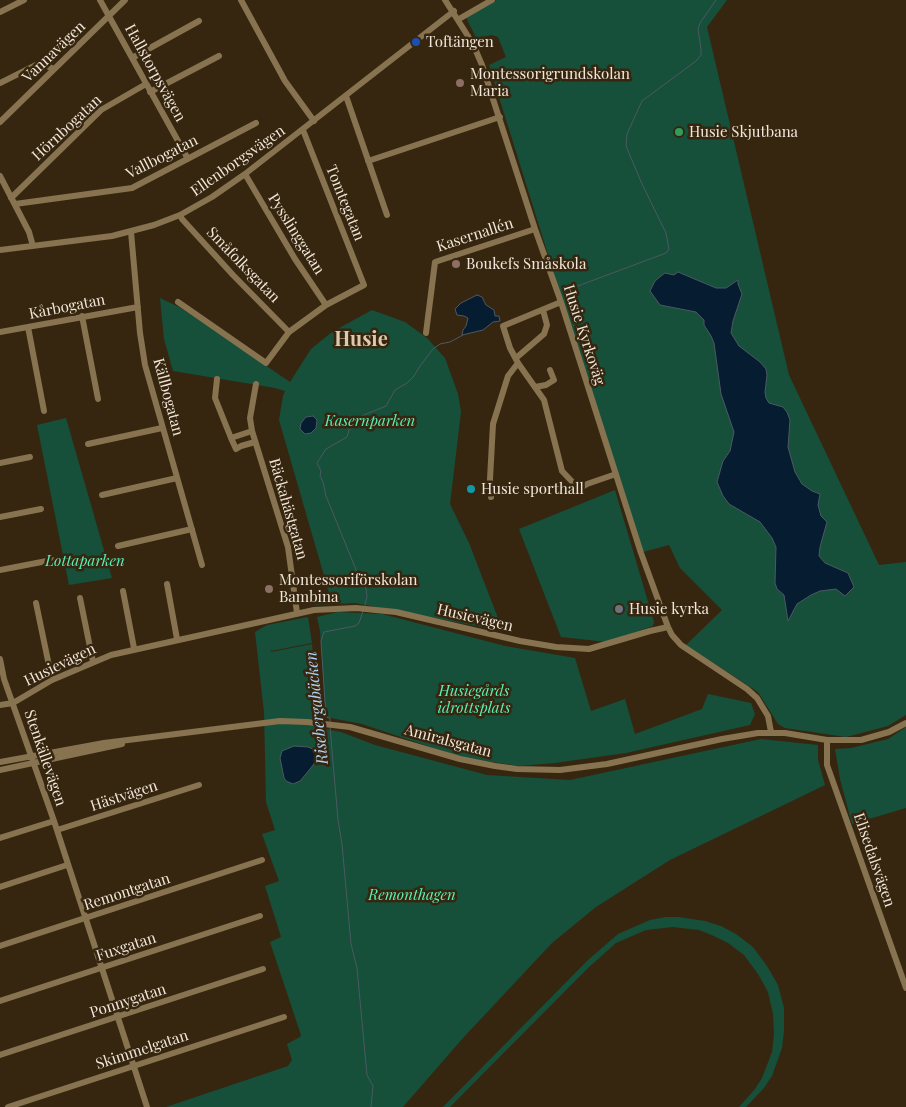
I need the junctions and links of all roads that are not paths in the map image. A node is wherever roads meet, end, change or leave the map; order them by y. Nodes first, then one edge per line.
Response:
1 (24, 0) edge
2 (100, 0) edge
3 (125, 0) edge
4 (241, 0) edge
5 (445, 0) edge
6 (492, 0) edge
7 (454, 11) junction
8 (0, 12) edge
9 (109, 16) junction
10 (459, 19) junction
11 (199, 21) dead end
12 (219, 56) dead end
13 (132, 58) junction
14 (54, 69) junction
15 (0, 84) edge
16 (146, 84) junction
17 (150, 92) junction
18 (346, 96) junction
19 (500, 117) junction
20 (314, 121) junction
21 (0, 122) edge
22 (256, 123) dead end
23 (303, 130) junction
24 (188, 159) junction
25 (368, 161) junction
26 (245, 174) junction
27 (0, 176) edge
28 (13, 201) junction
29 (180, 215) junction
30 (387, 215) dead end
31 (535, 229) junction
32 (131, 232) junction
33 (33, 246) junction
34 (0, 250) edge
35 (178, 302) dead end
36 (561, 302) junction
37 (326, 305) junction
38 (138, 307) junction
39 (543, 310) junction
40 (82, 316) junction
41 (28, 327) junction
42 (0, 332) edge
43 (289, 332) junction
44 (426, 333) dead end
45 (517, 360) junction
46 (550, 370) dead end
47 (217, 379) dead end
48 (256, 384) dead end
49 (535, 387) junction
50 (98, 399) dead end
51 (44, 411) dead end
52 (162, 428) junction
53 (252, 431) junction
54 (231, 438) junction
55 (255, 442) junction
56 (88, 444) dead end
57 (30, 457) dead end
58 (0, 463) edge
59 (616, 474) junction
60 (177, 478) junction
61 (102, 495) dead end
62 (492, 497) dead end
63 (41, 509) dead end
64 (0, 517) edge
65 (192, 529) junction
66 (118, 546) dead end
67 (52, 560) dead end
68 (202, 564) dead end
69 (0, 570) edge
70 (167, 584) dead end
71 (123, 591) dead end
72 (80, 598) dead end
73 (36, 603) dead end
74 (297, 613) junction
75 (668, 627) junction
76 (177, 639) junction
77 (134, 648) junction
78 (0, 659) edge
79 (93, 662) junction
80 (52, 680) junction
81 (12, 703) junction
82 (0, 705) edge
83 (906, 723) edge
84 (772, 732) junction
85 (148, 738) junction
86 (828, 740) junction
87 (32, 756) junction
88 (0, 762) edge
89 (34, 764) junction
90 (0, 770) edge
91 (199, 785) dead end
92 (54, 821) junction
93 (57, 830) junction
94 (0, 838) edge
95 (262, 860) dead end
96 (68, 865) junction
97 (0, 887) edge
98 (260, 916) dead end
99 (86, 918) junction
100 (0, 946) edge
101 (102, 968) junction
102 (263, 969) dead end
103 (906, 988) edge
104 (0, 1001) edge
105 (118, 1017) junction
106 (284, 1017) dead end
107 (0, 1055) edge
108 (133, 1066) junction
109 (8, 1107) edge
110 (146, 1107) edge

1 - 8 street
2 - 9 street, Hallstorpsvägen
3 - 9 street, Vannavägen
4 - 20 street
5 - 7 street, Husie Kyrkoväg
6 - 10 street
7 - 10 street, Husie Kyrkoväg
7 - 18 street, Ellenborgsvägen
9 - 13 street, Hallstorpsvägen
9 - 14 street, Vannavägen
10 - 19 street, Husie Kyrkoväg
11 - 13 street
12 - 17 street
13 - 16 street, Hallstorpsvägen
14 - 15 street
14 - 21 street, Vannavägen
16 - 17 street, Hallstorpsvägen
16 - 28 street, Hörnbogatan
17 - 24 street, Hallstorpsvägen
18 - 20 street, Ellenborgsvägen
18 - 25 street
19 - 25 street
19 - 31 street, Husie Kyrkoväg
20 - 23 street, Ellenborgsvägen
22 - 24 street, Vallbogatan
23 - 26 street, Ellenborgsvägen
23 - 37 street, Tomtegatan
24 - 28 street, Vallbogatan
25 - 30 street
26 - 29 street, Ellenborgsvägen
26 - 37 street, Pysslinggatan
27 - 28 street
28 - 33 street
29 - 32 street, Ellenborgsvägen
29 - 43 street, Småfolksgatan
31 - 36 street, Husie Kyrkoväg
31 - 44 street, Kasernallén
32 - 33 street, Ellenborgsvägen
32 - 38 street, Källbogatan
33 - 34 street, Ellenborgsvägen
35 - 43 street
36 - 39 street
36 - 59 street, Husie Kyrkoväg
37 - 43 street
38 - 40 street, Kårbogatan
38 - 52 street, Källbogatan
39 - 45 street
39 - 45 street
40 - 41 street, Kårbogatan
40 - 50 street
41 - 42 street, Kårbogatan
41 - 51 street
45 - 49 street
45 - 62 street
46 - 49 street
47 - 54 street
48 - 53 street, Bäckahästgatan
49 - 59 street
52 - 56 street
52 - 60 street, Källbogatan
53 - 54 street
53 - 55 street, Bäckahästgatan
54 - 55 street, Bäckahästgatan
55 - 74 street, Bäckahästgatan
57 - 58 street
59 - 75 street, Husie Kyrkoväg
60 - 61 street
60 - 65 street, Källbogatan
63 - 64 street
65 - 66 street
65 - 68 street, Källbogatan
67 - 69 street
70 - 76 street
71 - 77 street
72 - 79 street
73 - 80 street
74 - 75 street, Husievägen
74 - 76 street, Husievägen
75 - 84 street
76 - 77 street, Husievägen
77 - 79 street, Husievägen
78 - 81 street, Stenkällevägen
79 - 80 street, Husievägen
80 - 81 street, Husievägen
81 - 82 street, Husievägen
81 - 87 street, Stenkällevägen
83 - 86 street
84 - 85 street, Amiralsgatan
84 - 86 street
85 - 87 street, Amiralsgatan
85 - 89 street, Amiralsgatan
86 - 103 street, Elisedalsvägen
87 - 88 street, Amiralsgatan
87 - 89 street, Stenkällevägen
89 - 90 street, Amiralsgatan
89 - 92 street, Stenkällevägen
91 - 93 street, Hästvägen
92 - 93 street, Stenkällevägen
92 - 94 street
93 - 96 street, Stenkällevägen
95 - 99 street, Remontgatan
96 - 97 street
96 - 99 street
98 - 101 street, Fuxgatan
99 - 100 street, Remontgatan
99 - 101 street
101 - 104 street, Fuxgatan
101 - 105 street
102 - 105 street, Ponnygatan
105 - 107 street, Ponnygatan
105 - 108 street
106 - 108 street, Skimmelgatan
108 - 109 street, Skimmelgatan
108 - 110 street

